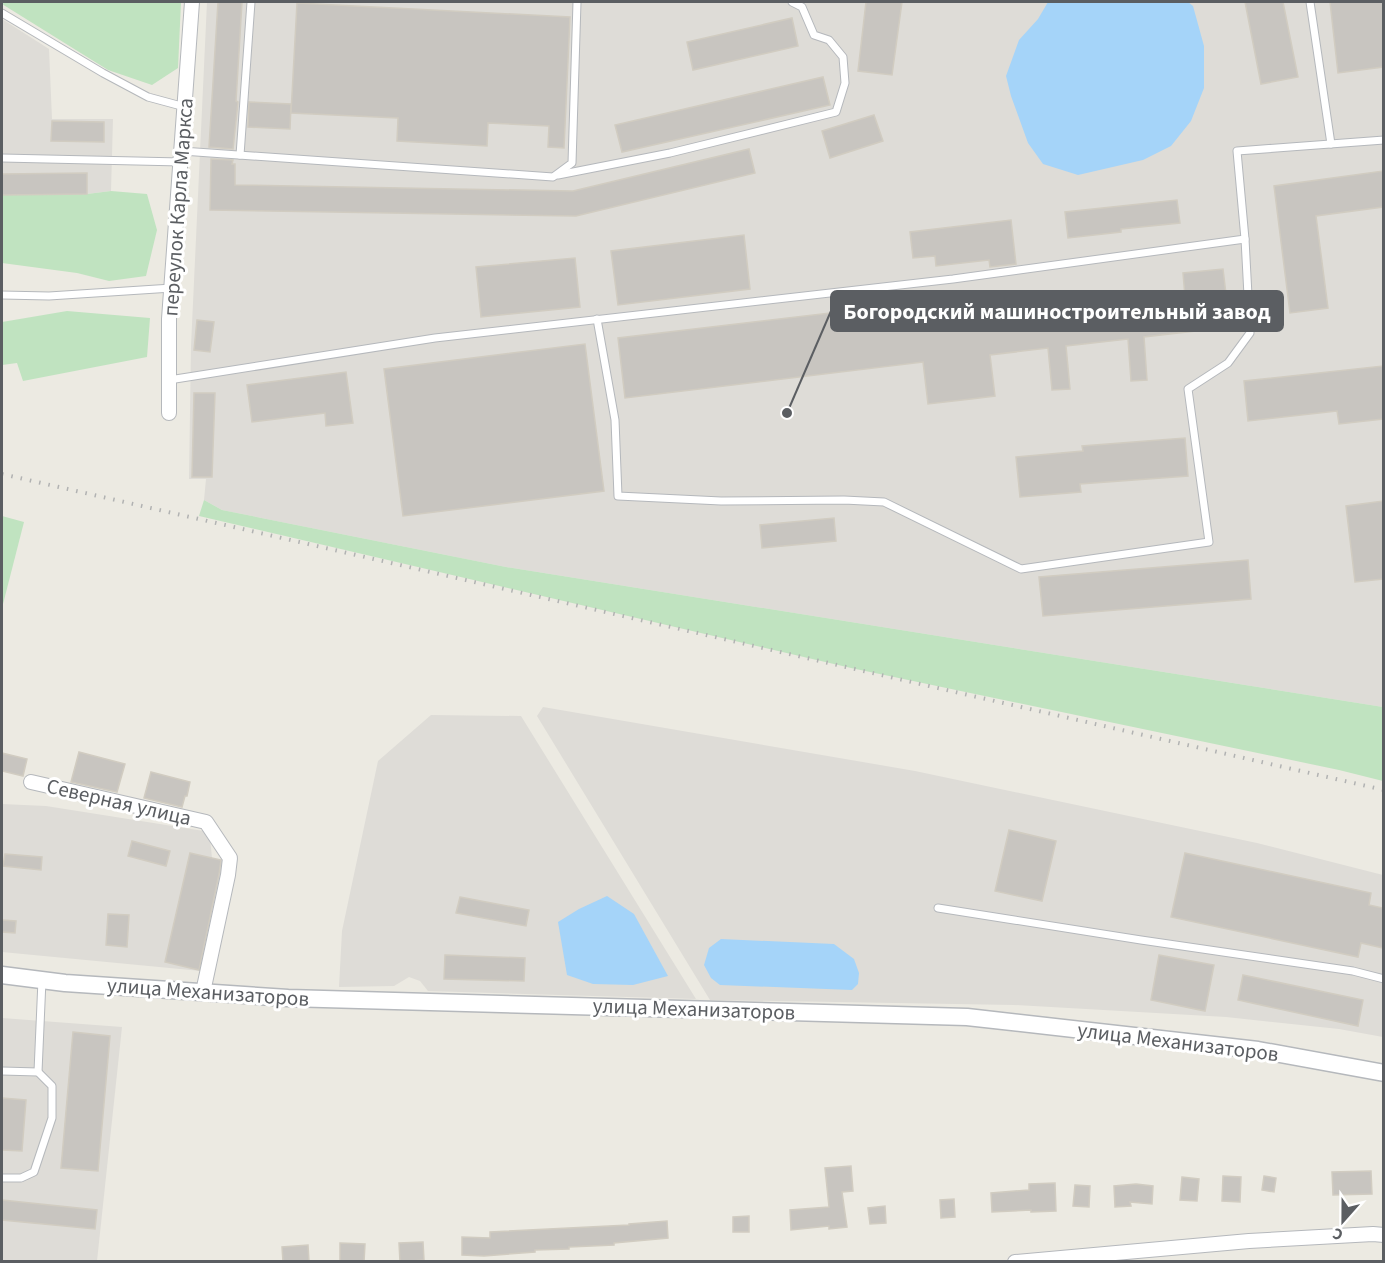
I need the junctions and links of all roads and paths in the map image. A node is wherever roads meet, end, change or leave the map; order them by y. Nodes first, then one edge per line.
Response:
1 (192, 2) edge
2 (251, 2) edge
3 (577, 2) edge
4 (792, 2) edge
5 (1310, 2) edge
6 (2, 13) edge
7 (185, 107) junction
8 (1383, 140) edge
9 (1330, 144) junction
10 (240, 155) junction
11 (181, 157) junction
12 (2, 158) edge
13 (553, 177) junction
14 (1245, 239) junction
15 (172, 288) junction
16 (2, 295) edge
17 (597, 319) junction
18 (169, 380) junction
19 (169, 413) dead end
20 (31, 782) dead end
21 (938, 908) dead end
22 (2, 975) edge
23 (1383, 979) edge
24 (42, 980) junction
25 (203, 993) junction
26 (2, 1071) edge
27 (38, 1072) junction
28 (1383, 1073) edge
29 (2, 1178) edge
30 (1383, 1236) edge
31 (1015, 1262) edge

1 - 7 street, переулок Карла Маркса
2 - 10 lane
3 - 13 lane
4 - 13 lane
5 - 9 lane
6 - 7 lane
7 - 11 street, переулок Карла Маркса
8 - 9 lane
9 - 14 lane
10 - 11 lane
10 - 13 lane
11 - 12 lane
11 - 15 street, переулок Карла Маркса
14 - 17 lane
14 - 17 lane
15 - 16 lane
15 - 18 street, переулок Карла Маркса
17 - 18 lane
18 - 19 street, переулок Карла Маркса
20 - 25 street, Северная улица
21 - 23 lane
22 - 24 street, улица Механизаторов
24 - 25 street, улица Механизаторов
24 - 27 lane
25 - 28 street, улица Механизаторов
26 - 27 lane
27 - 29 lane
30 - 31 street

